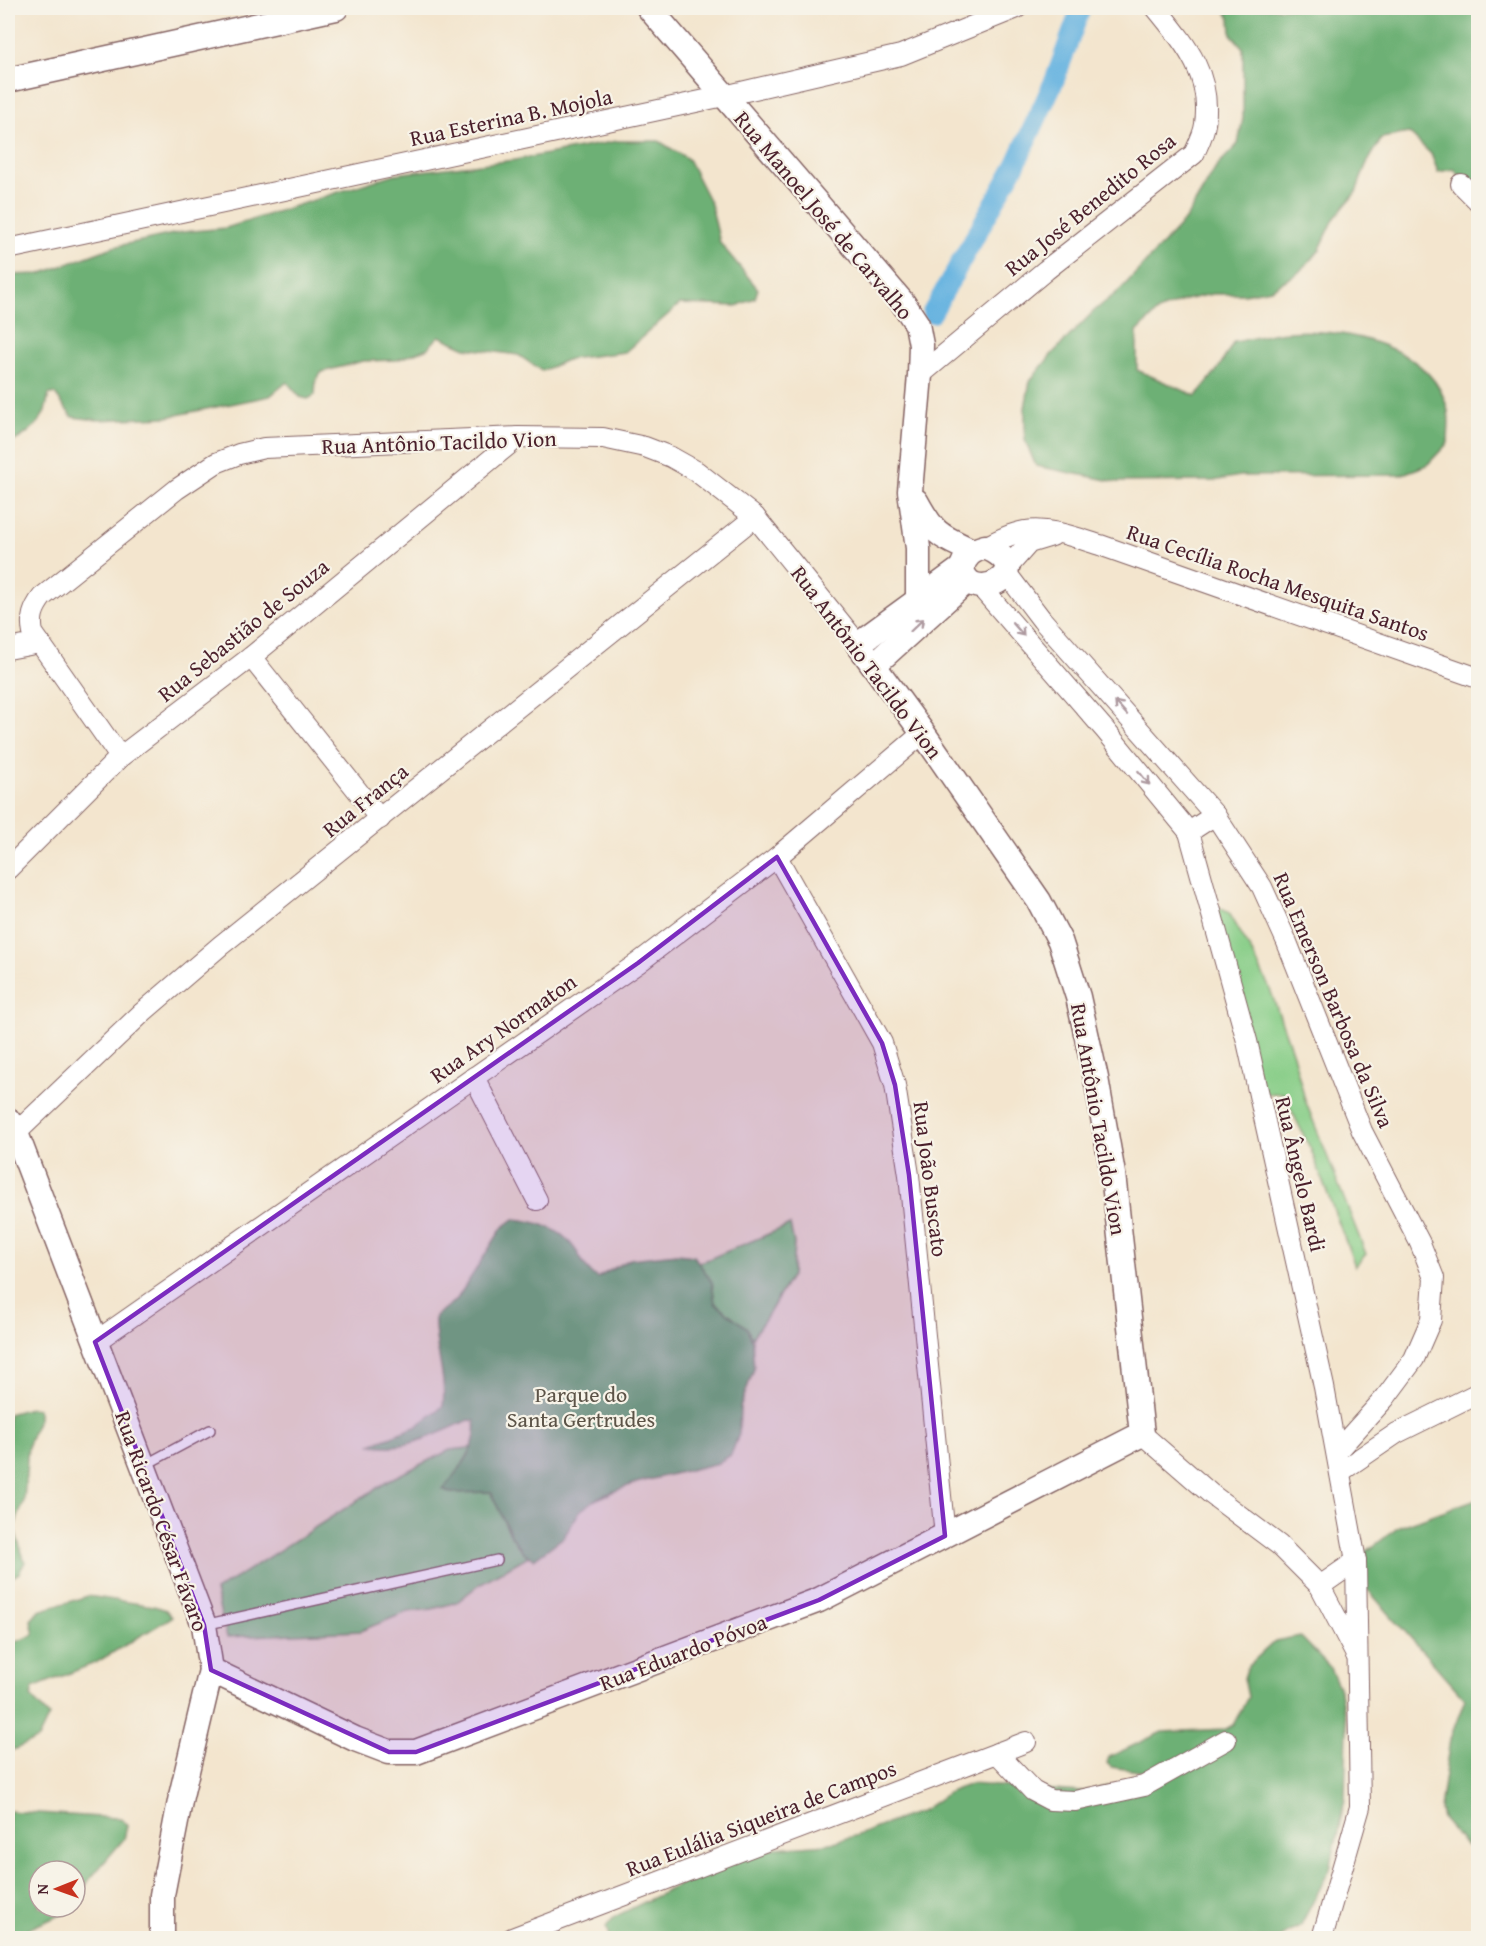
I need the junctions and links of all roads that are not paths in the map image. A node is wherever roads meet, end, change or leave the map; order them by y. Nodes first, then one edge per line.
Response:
1 (336, 8) edge
2 (649, 8) edge
3 (1017, 8) edge
4 (1156, 8) edge
5 (8, 80) edge
6 (724, 96) junction
7 (1461, 184) dead end
8 (1479, 201) edge
9 (8, 249) edge
10 (920, 375) junction
11 (518, 437) junction
12 (910, 491) junction
13 (755, 517) junction
14 (914, 524) junction
15 (1060, 534) junction
16 (972, 565) junction
17 (1007, 571) junction
18 (918, 599) junction
19 (40, 643) junction
20 (858, 644) junction
21 (8, 649) edge
22 (251, 657) junction
23 (874, 665) junction
24 (1479, 678) edge
25 (923, 733) junction
26 (120, 757) junction
27 (1215, 815) junction
28 (380, 819) junction
29 (1189, 832) junction
30 (777, 857) junction
31 (8, 869) edge
32 (474, 1077) junction
33 (12, 1126) edge
34 (537, 1200) dead end
35 (94, 1342) junction
36 (1479, 1393) edge
37 (210, 1430) dead end
38 (1142, 1434) junction
39 (1337, 1451) junction
40 (143, 1466) junction
41 (1340, 1472) junction
42 (945, 1536) junction
43 (497, 1560) dead end
44 (1356, 1561) junction
45 (1320, 1586) junction
46 (204, 1625) junction
47 (1358, 1660) junction
48 (211, 1670) junction
49 (1226, 1740) dead end
50 (1026, 1742) dead end
51 (997, 1753) junction
52 (162, 1938) edge
53 (512, 1938) edge
54 (1323, 1938) edge

1 - 5 street
2 - 6 street, Rua Manoel José de Carvalho
3 - 6 street, Rua Esterina B. Mojola
4 - 10 street, Rua José Benedito Rosa
6 - 9 street, Rua Esterina B. Mojola
6 - 10 street, Rua Manoel José de Carvalho
7 - 8 street
10 - 12 street, Rua Manoel José de Carvalho
11 - 13 street, Rua Antônio Tacildo Vion
11 - 19 street, Rua Antônio Tacildo Vion
11 - 22 street, Rua Sebastião de Souza
12 - 14 street, Rua Manoel José de Carvalho
12 - 16 street
13 - 20 street, Rua Antônio Tacildo Vion
13 - 28 street, Rua França
14 - 16 street
14 - 18 street, Rua Manoel José de Carvalho
15 - 16 street, Rua Cecília Rocha Mesquita Santos
15 - 17 street
15 - 24 street, Rua Cecília Rocha Mesquita Santos
16 - 17 street
16 - 17 street
16 - 18 street
23 -> 16 street
16 -> 29 street
27 -> 17 street, Rua Emerson Barbosa da Silva
18 - 20 street
19 - 21 street
19 - 26 street, Rua Antônio Tacildo Vion
20 - 23 street, Rua Antônio Tacildo Vion
22 - 26 street, Rua Sebastião de Souza
22 - 28 street
23 - 25 street, Rua Antônio Tacildo Vion
25 - 30 street, Rua Ary Normaton
25 - 38 street, Rua Antônio Tacildo Vion
26 - 31 street, Rua Sebastião de Souza
27 - 29 street
27 - 39 street, Rua Emerson Barbosa da Silva
28 - 33 street, Rua França
29 - 39 street, Rua Ângelo Bardi
30 - 32 street, Rua Ary Normaton
30 - 42 street, Rua João Buscato
32 - 34 street
32 - 35 street, Rua Ary Normaton
33 - 35 street, Rua Ricardo César Fávaro
35 - 40 street, Rua Ricardo César Fávaro
36 - 41 street
37 - 40 lane
38 - 42 street, Rua Eduardo Póvoa
38 - 45 street
39 - 41 street, Rua Ângelo Bardi
40 - 46 street, Rua Ricardo César Fávaro
41 - 44 street, Rua Ângelo Bardi
42 - 48 street, Rua Eduardo Póvoa
43 - 46 lane
44 - 45 street
44 - 47 street, Rua Ângelo Bardi
45 - 47 street
46 - 48 street, Rua Ricardo César Fávaro
47 - 54 street, Rua Ângelo Bardi
48 - 52 street, Rua Ricardo César Fávaro
49 - 51 street
50 - 51 street, Rua Eulália Siqueira de Campos
51 - 53 street, Rua Eulália Siqueira de Campos

